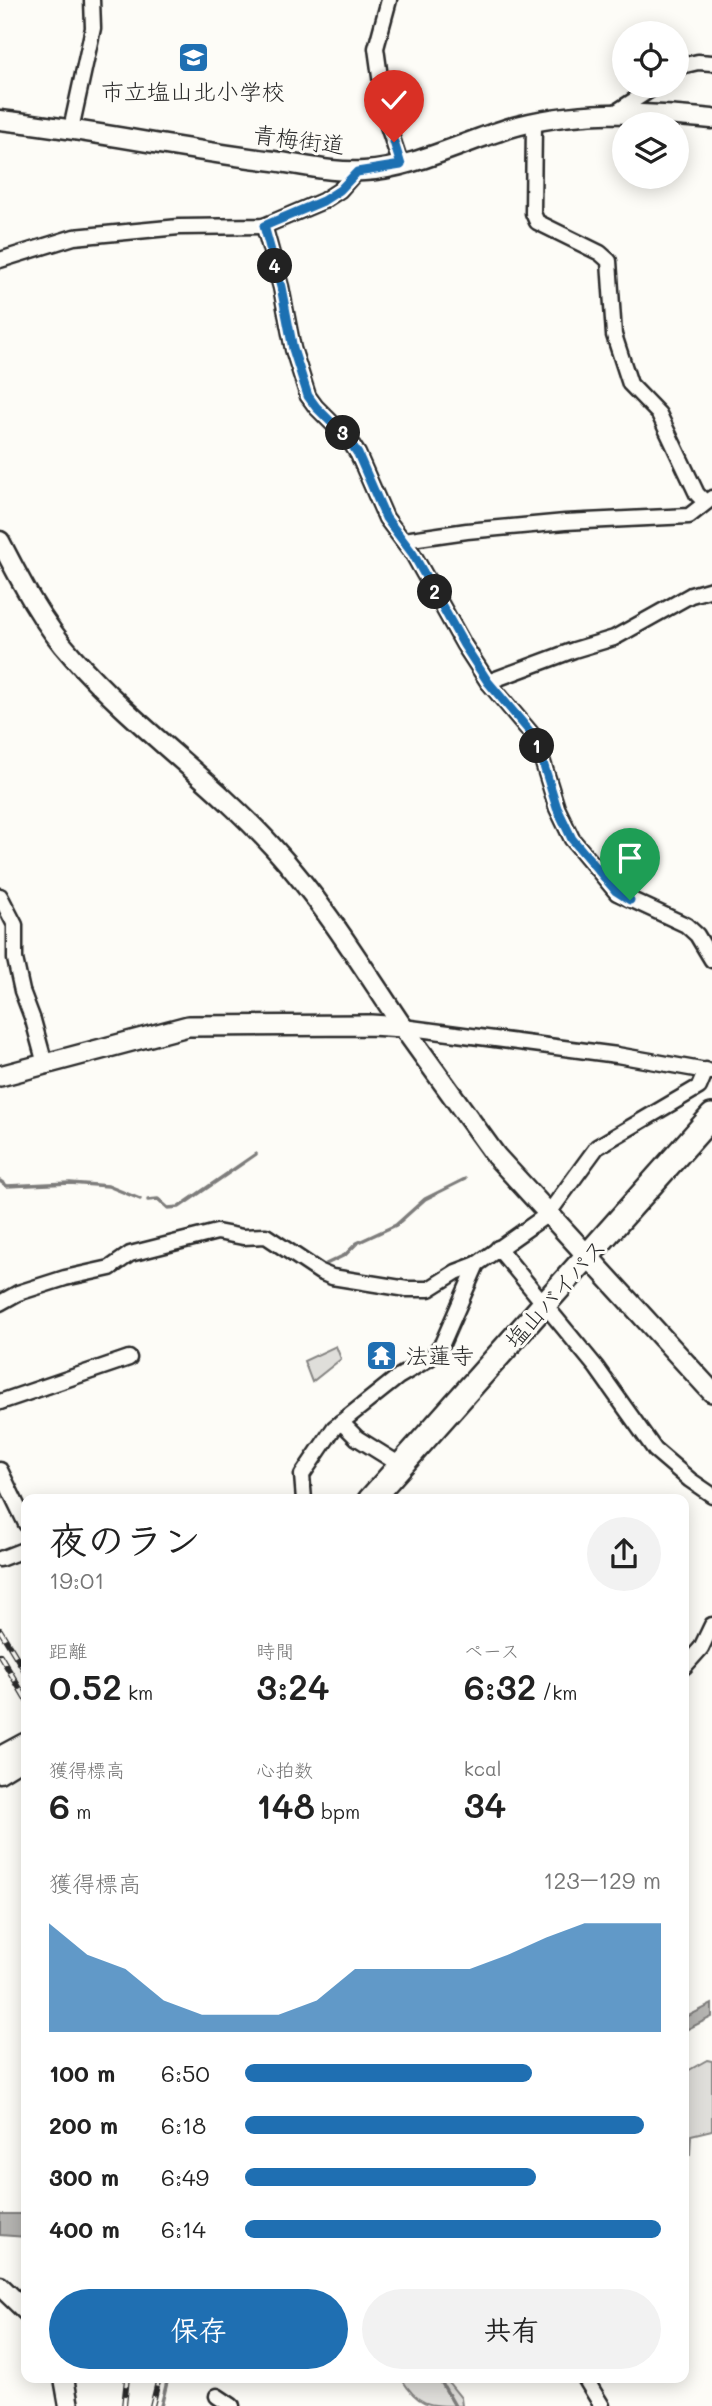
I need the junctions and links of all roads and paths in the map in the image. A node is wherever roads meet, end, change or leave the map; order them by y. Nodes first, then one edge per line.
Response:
1 (92, 0) edge
2 (389, 0) edge
3 (712, 63) edge
4 (689, 64) edge
5 (638, 98) edge
6 (616, 112) edge
7 (612, 113) edge
8 (689, 117) edge
9 (712, 119) edge
10 (0, 120) edge
11 (534, 123) junction
12 (71, 130) junction
13 (401, 165) junction
14 (357, 172) junction
15 (264, 226) junction
16 (0, 260) edge
17 (708, 500) edge
18 (404, 540) junction
19 (0, 541) edge
20 (712, 589) edge
21 (488, 682) junction
22 (0, 896) edge
23 (712, 960) edge
24 (403, 1027) junction
25 (45, 1064) junction
26 (709, 1071) edge
27 (0, 1076) edge
28 (712, 1116) edge
29 (548, 1214) junction
30 (498, 1248) junction
31 (587, 1256) junction
32 (477, 1264) junction
33 (0, 1303) edge
34 (545, 1304) junction
35 (128, 1358) dead end
36 (712, 1392) edge
37 (0, 1402) edge
38 (341, 1422) junction
39 (402, 1466) junction
40 (2, 1479) edge
41 (304, 1494) edge
42 (376, 1494) edge
43 (712, 1495) edge
44 (21, 1515) edge
45 (21, 1551) edge
46 (0, 1559) edge
47 (712, 1625) edge
48 (689, 1661) edge
49 (21, 1748) edge
50 (0, 1759) edge
51 (21, 1762) edge
52 (0, 1775) edge
53 (0, 2286) edge
54 (21, 2306) edge
55 (65, 2383) edge
56 (588, 2383) edge
57 (217, 2396) dead end
58 (69, 2406) edge
59 (232, 2406) edge
60 (602, 2406) edge

1 - 12 street
2 - 13 street
3 - 4 street
5 - 6 street
7 - 11 street, 青梅街道
8 - 9 street, 青梅街道
10 - 12 street, 青梅街道
11 - 13 street, 青梅街道
11 - 17 street
12 - 14 street, 青梅街道
13 - 14 street, 青梅街道
14 - 15 street
15 - 16 street
15 - 18 street
17 - 18 street
18 - 21 street
19 - 24 street
20 - 21 street
21 - 23 street
22 - 25 street
24 - 25 main road
24 - 26 street
24 - 29 main road
25 - 27 main road
26 - 29 street
28 - 31 highway, 塩山バイパス
29 - 30 street
29 - 31 main road
30 - 32 street
30 - 34 street
31 - 34 highway, 塩山バイパス
31 - 36 main road
32 - 33 street
32 - 38 street
34 - 39 highway, 塩山バイパス
34 - 43 street
35 - 37 street
38 - 39 street
38 - 41 street
39 - 42 highway, 塩山バイパス
40 - 44 street
45 - 46 street
47 - 48 street
49 - 50 highway
51 - 52 street
53 - 54 street
55 - 58 street
56 - 60 street
57 - 59 street

